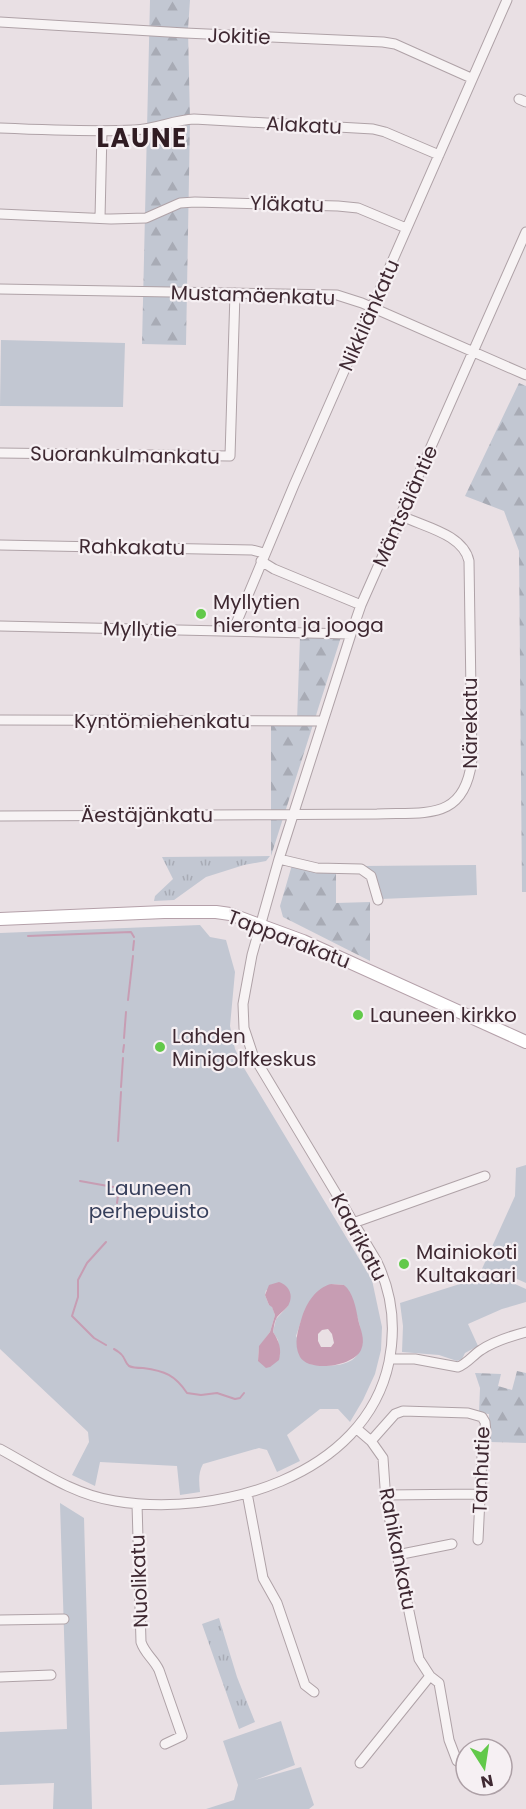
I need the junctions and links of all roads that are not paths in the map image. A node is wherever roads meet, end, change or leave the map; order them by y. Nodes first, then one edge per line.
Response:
1 (507, 0) edge
2 (0, 22) edge
3 (471, 78) junction
4 (0, 128) edge
5 (102, 131) junction
6 (439, 155) junction
7 (0, 214) edge
8 (100, 218) junction
9 (406, 228) junction
10 (526, 232) edge
11 (0, 289) edge
12 (235, 293) junction
13 (372, 307) junction
14 (472, 352) junction
15 (526, 375) edge
16 (0, 453) edge
17 (402, 516) junction
18 (0, 545) edge
19 (263, 557) junction
20 (362, 605) junction
21 (0, 626) edge
22 (233, 631) junction
23 (351, 634) junction
24 (0, 720) edge
25 (323, 722) junction
26 (294, 814) junction
27 (0, 816) edge
28 (279, 859) junction
29 (378, 900) dead end
30 (0, 919) edge
31 (260, 924) junction
32 (526, 1042) edge
33 (485, 1176) dead end
34 (353, 1223) junction
35 (526, 1332) edge
36 (390, 1359) junction
37 (357, 1429) junction
38 (371, 1441) junction
39 (0, 1449) edge
40 (247, 1494) junction
41 (480, 1494) junction
42 (385, 1495) junction
43 (137, 1504) junction
44 (478, 1540) dead end
45 (452, 1544) dead end
46 (397, 1556) junction
47 (64, 1619) dead end
48 (0, 1620) edge
49 (51, 1675) dead end
50 (430, 1676) junction
51 (0, 1677) edge
52 (314, 1692) dead end
53 (165, 1744) dead end
54 (454, 1752) edge
55 (360, 1763) dead end

1 - 3 street, Nikkilänkatu
2 - 3 street, Jokitie
3 - 6 street, Nikkilänkatu
4 - 5 street, Alakatu
5 - 6 street, Alakatu
5 - 8 street
6 - 9 street, Nikkilänkatu
7 - 8 street, Yläkatu
8 - 9 street, Yläkatu
9 - 13 street, Nikkilänkatu
10 - 14 street, Mäntsäläntie
11 - 12 street, Mustamäenkatu
12 - 13 street, Mustamäenkatu
12 - 16 street, Suorankulmankatu
13 - 14 street, Mustamäenkatu
13 - 19 street, Nikkilänkatu
14 - 15 street, Mustamäenkatu
14 - 17 street, Mäntsäläntie
17 - 20 street, Mäntsäläntie
17 - 26 street, Närekatu
18 - 19 street, Rahkakatu
19 - 20 street, Rahkakatu
19 - 22 street, Nikkilänkatu
20 - 23 street, Mäntsäläntie
21 - 22 street, Myllytie
22 - 23 street, Myllytie
23 - 25 street, Mäntsäläntie
24 - 25 street, Kyntömiehenkatu
25 - 26 street, Mäntsäläntie
26 - 27 street, Äestäjänkatu
26 - 28 street, Mäntsäläntie
28 - 29 street
28 - 31 street, Mäntsäläntie
30 - 31 main road, Tapparakatu
31 - 32 main road, Tapparakatu
31 - 34 street, Kaarikatu
33 - 34 street
34 - 36 street, Kaarikatu
35 - 36 street
36 - 37 street, Kaarikatu
37 - 38 street, Rahikankatu
37 - 40 street, Kaarikatu
38 - 41 street, Tanhutie
38 - 42 street, Rahikankatu
39 - 43 street, Kaarikatu
40 - 43 street, Kaarikatu
40 - 52 street
41 - 42 street
41 - 44 street, Tanhutie
42 - 46 street, Rahikankatu
43 - 53 street, Nuolikatu
45 - 46 street
46 - 50 street, Rahikankatu
47 - 48 street
49 - 51 street
50 - 54 street, Rahikankatu
50 - 55 street

